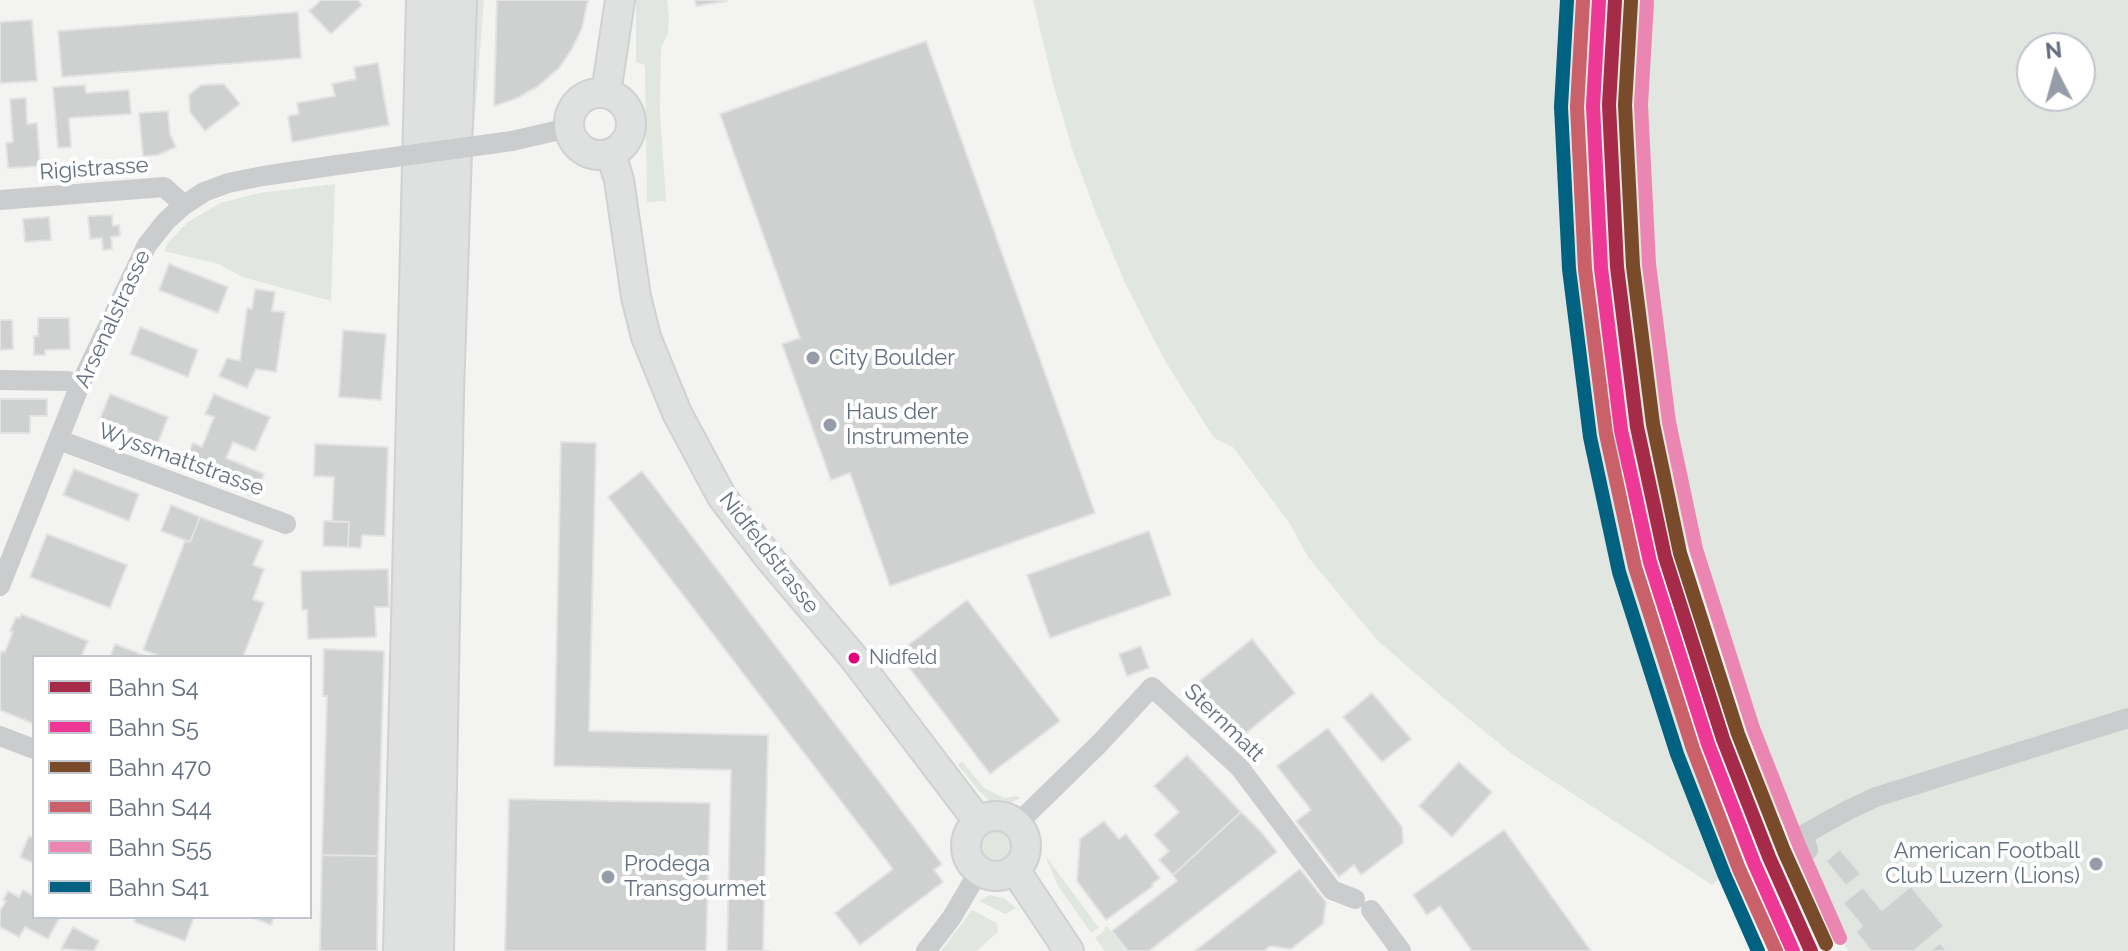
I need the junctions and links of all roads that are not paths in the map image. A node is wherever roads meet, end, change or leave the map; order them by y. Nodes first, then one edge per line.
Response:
1 (425, 0) edge
2 (458, 0) edge
3 (620, 0) edge
4 (606, 93) junction
5 (568, 128) junction
6 (611, 154) junction
7 (0, 200) edge
8 (184, 205) junction
9 (0, 380) edge
10 (80, 385) junction
11 (59, 440) junction
12 (286, 524) dead end
13 (4, 563) edge
14 (0, 586) edge
15 (2128, 718) edge
16 (0, 736) edge
17 (32, 748) edge
18 (978, 821) junction
19 (1017, 824) junction
20 (1808, 850) dead end
21 (1015, 870) junction
22 (979, 871) junction
23 (402, 951) edge
24 (435, 951) edge
25 (926, 951) edge
26 (1069, 951) edge
27 (1401, 951) edge

1 - 23 highway
2 - 24 highway
3 - 4 street
4 - 5 street
4 - 6 street
5 - 6 street
5 - 8 street, Arsenalstrasse, bridge
6 - 18 street, Nidfeldstrasse
7 - 8 street, Rigistrasse
8 - 10 street, Arsenalstrasse
9 - 10 street
10 - 11 street, Arsenalstrasse
11 - 12 street, Wyssmattstrasse
11 - 13 street, Arsenalstrasse
13 - 14 street, Arsenalstrasse
15 - 20 street
16 - 17 street
18 - 19 street
18 - 22 street
19 - 21 street
19 - 27 street, Sternmatt
21 - 22 street
21 - 26 street
22 - 25 street

